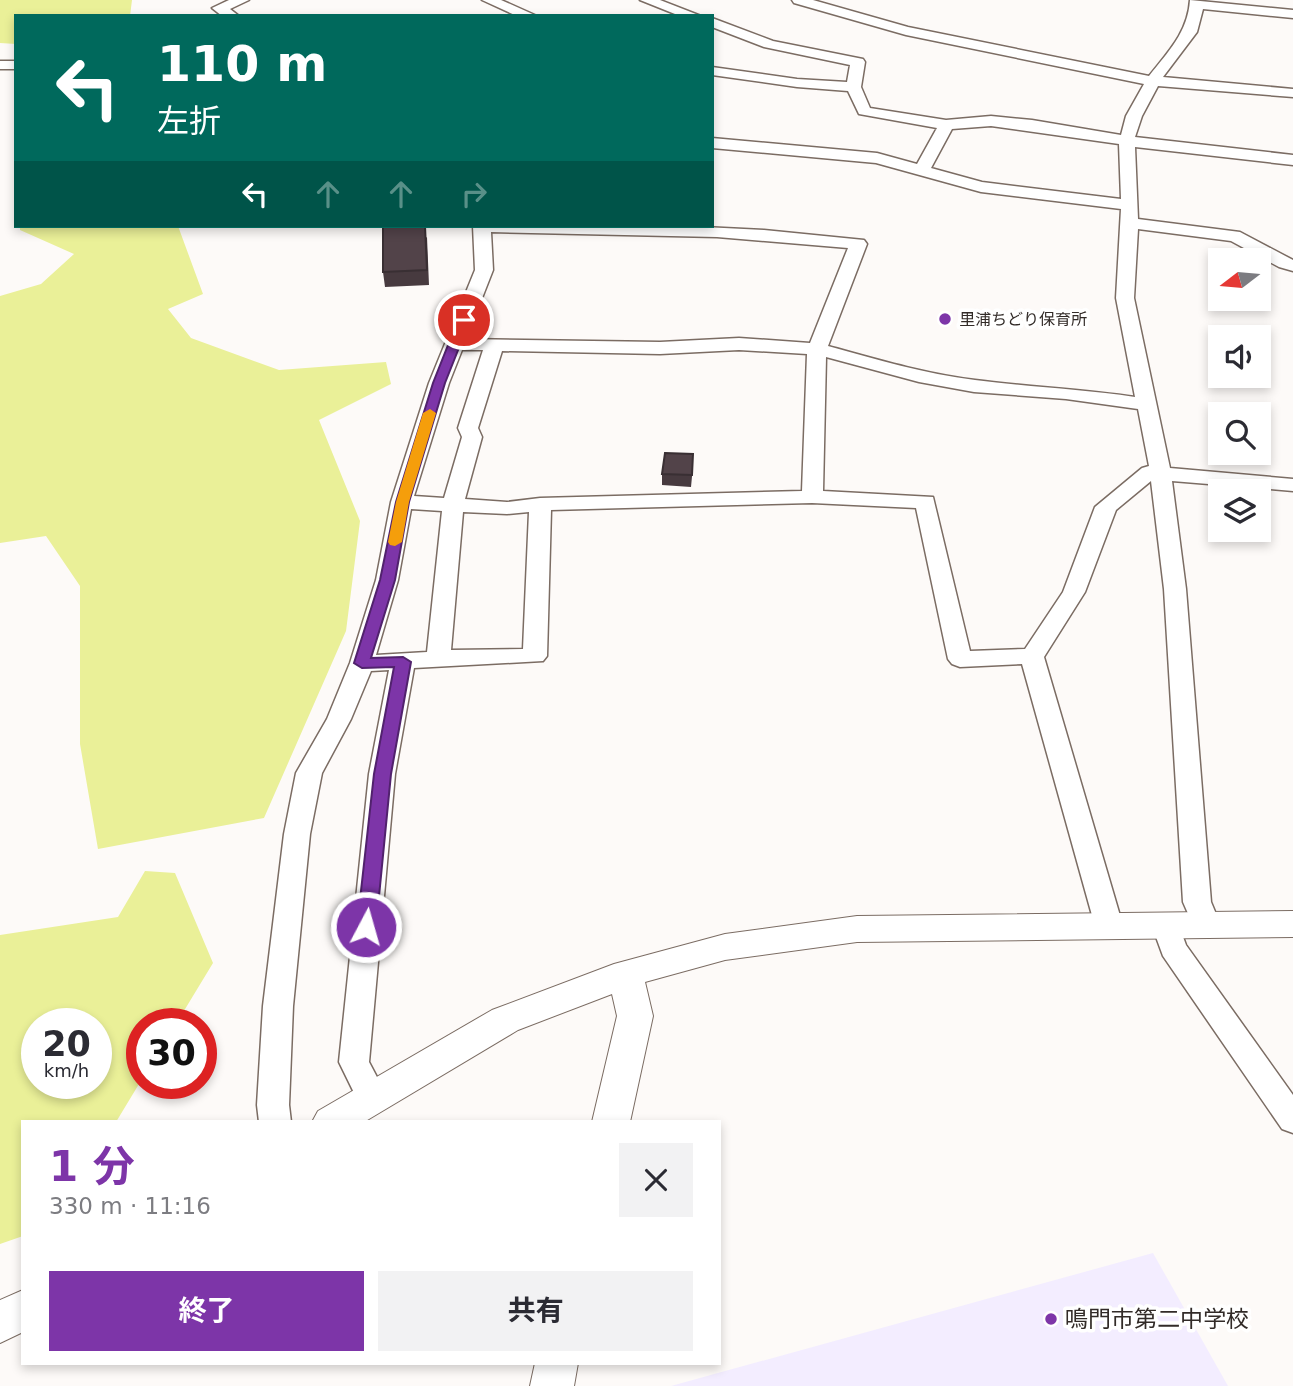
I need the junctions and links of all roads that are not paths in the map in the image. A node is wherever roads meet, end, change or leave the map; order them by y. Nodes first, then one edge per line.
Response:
1 (242, 0) edge
2 (489, 0) edge
3 (647, 0) edge
4 (799, 0) edge
5 (1198, 3) edge
6 (229, 14) edge
7 (525, 14) edge
8 (688, 14) edge
9 (1293, 14) edge
10 (714, 23) edge
11 (714, 71) edge
12 (1153, 81) junction
13 (854, 87) junction
14 (1293, 93) edge
15 (946, 125) junction
16 (1128, 139) junction
17 (714, 143) edge
18 (1293, 160) edge
19 (921, 170) junction
20 (1129, 214) junction
21 (482, 228) edge
22 (628, 228) edge
23 (1293, 266) edge
24 (454, 344) junction
25 (494, 346) junction
26 (817, 349) junction
27 (1146, 404) junction
28 (1160, 471) junction
29 (1293, 485) edge
30 (811, 497) junction
31 (402, 502) junction
32 (540, 504) junction
33 (453, 505) junction
34 (1032, 656) junction
35 (438, 658) junction
36 (403, 662) junction
37 (362, 663) junction
38 (1293, 924) edge
39 (1109, 926) junction
40 (1166, 926) junction
41 (1207, 926) junction
42 (626, 974) junction
43 (372, 1098) junction
44 (275, 1120) edge
45 (334, 1120) edge
46 (611, 1120) edge
47 (1293, 1120) edge
48 (21, 1310) edge
49 (0, 1323) edge
50 (557, 1365) edge
51 (552, 1386) edge

1 - 6 street
2 - 7 street
3 - 8 street
4 - 12 street
5 - 9 street
5 - 12 street
10 - 13 street
11 - 13 street
12 - 14 street
12 - 16 street
13 - 15 street
15 - 16 street
15 - 19 street
16 - 18 street
16 - 20 street
17 - 19 street
19 - 20 street
20 - 23 street
20 - 27 street
21 - 24 street
22 - 26 street
24 - 25 street
24 - 31 street
25 - 26 street
25 - 33 street
26 - 27 street
26 - 30 street
27 - 28 street
28 - 29 street
28 - 34 street
28 - 41 street
30 - 32 street
30 - 34 street
31 - 33 street
31 - 37 street
32 - 33 street
32 - 35 street
33 - 35 street
34 - 39 street
35 - 36 street
36 - 37 street
36 - 43 street
37 - 44 street
38 - 41 street
39 - 40 street
39 - 42 street
40 - 41 street
40 - 47 street
42 - 43 street
42 - 46 street
43 - 45 street
48 - 49 street
50 - 51 street

